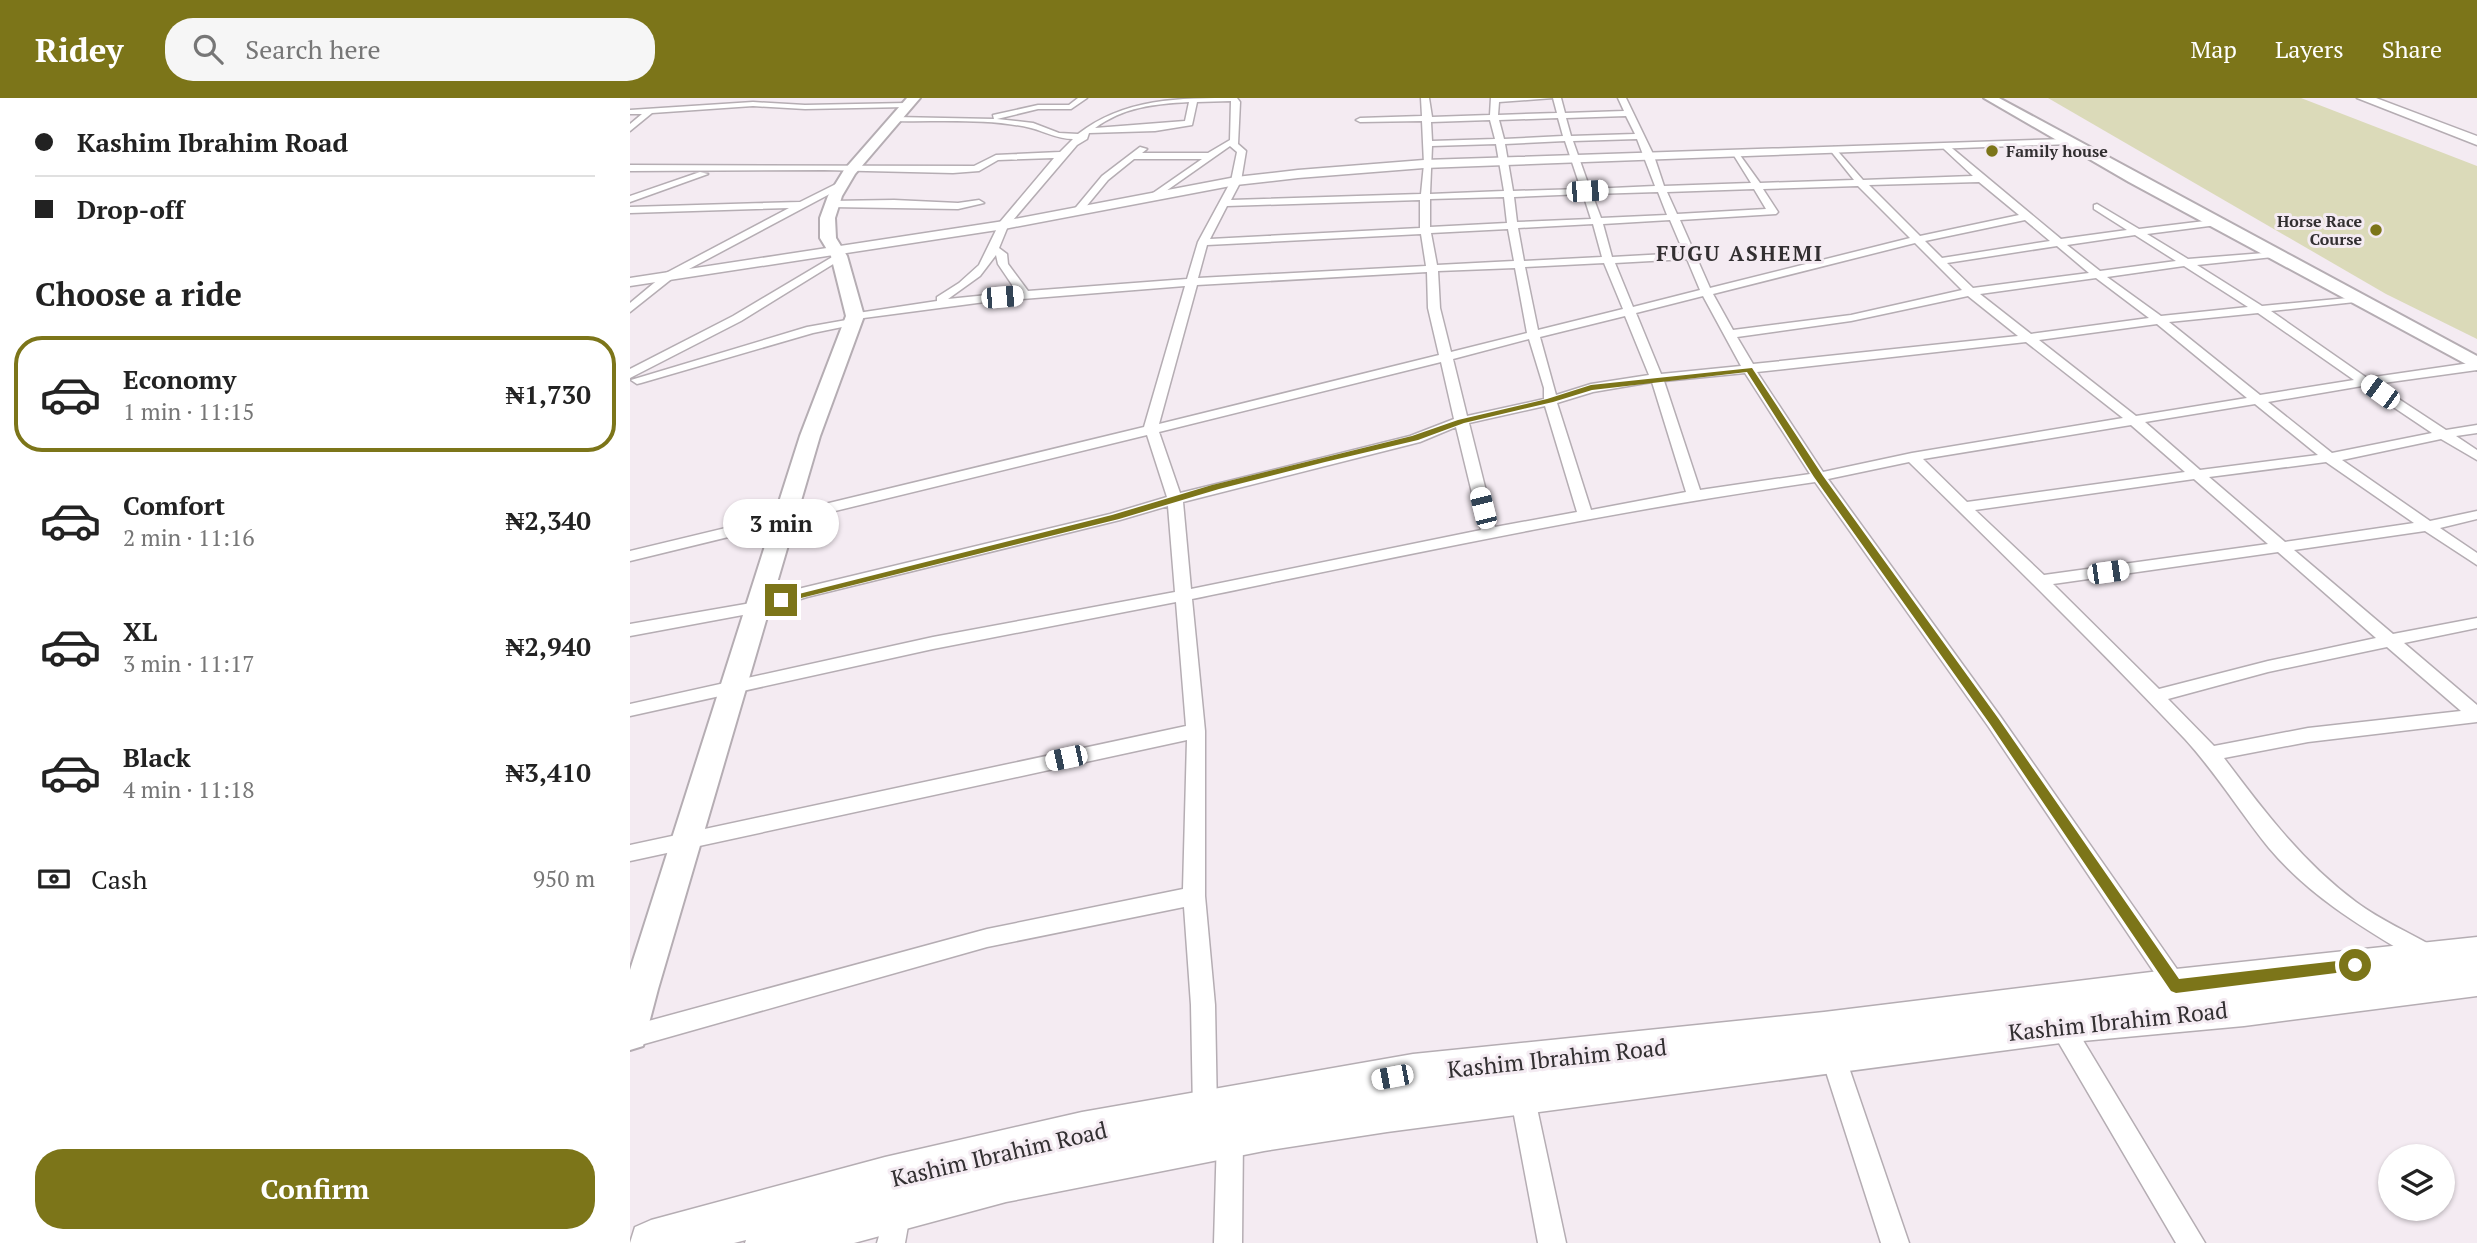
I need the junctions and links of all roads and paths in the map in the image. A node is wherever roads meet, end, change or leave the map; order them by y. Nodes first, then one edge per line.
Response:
1 (1083, 98) edge
2 (1233, 98) edge
3 (1425, 98) edge
4 (1549, 98) edge
5 (1557, 98) edge
6 (1622, 98) edge
7 (1990, 98) edge
8 (1998, 98) edge
9 (2364, 98) edge
10 (2374, 98) edge
11 (1495, 99) edge
12 (1193, 101) junction
13 (911, 102) edge
14 (651, 110) junction
15 (630, 112) edge
16 (1630, 113) junction
17 (1563, 116) junction
18 (1494, 118) junction
19 (895, 119) junction
20 (1428, 119) junction
21 (982, 120) junction
22 (1360, 120) dead end
23 (630, 128) edge
24 (1085, 134) junction
25 (1640, 136) junction
26 (1568, 139) junction
27 (2477, 139) edge
28 (1235, 141) junction
29 (1500, 141) junction
30 (2066, 142) junction
31 (1426, 144) junction
32 (1947, 147) junction
33 (1143, 149) dead end
34 (1835, 150) junction
35 (1737, 154) junction
36 (1062, 155) junction
37 (1132, 156) junction
38 (1211, 156) junction
39 (1650, 156) junction
40 (1575, 159) junction
41 (1505, 161) junction
42 (1429, 164) junction
43 (630, 169) edge
44 (716, 169) junction
45 (852, 169) junction
46 (1981, 178) junction
47 (1236, 181) junction
48 (1860, 182) junction
49 (1756, 185) junction
50 (838, 186) junction
51 (1660, 187) junction
52 (1587, 191) junction
53 (1510, 194) junction
54 (1156, 195) junction
55 (1425, 197) junction
56 (630, 199) edge
57 (979, 203) dead end
58 (1223, 203) junction
59 (801, 205) junction
60 (831, 205) junction
61 (2097, 206) dead end
62 (630, 210) edge
63 (1077, 212) junction
64 (2026, 217) junction
65 (1673, 219) junction
66 (1597, 222) junction
67 (2213, 223) junction
68 (1004, 225) junction
69 (1512, 226) junction
70 (1425, 230) junction
71 (2134, 232) junction
72 (1916, 240) junction
73 (1203, 242) junction
74 (2060, 244) junction
75 (994, 249) junction
76 (836, 253) junction
77 (2273, 254) junction
78 (1691, 256) junction
79 (1608, 260) junction
80 (1941, 261) junction
81 (1520, 263) junction
82 (2185, 263) junction
83 (1432, 267) junction
84 (670, 275) junction
85 (2098, 275) junction
86 (630, 282) edge
87 (1193, 282) junction
88 (1970, 292) junction
89 (1707, 293) junction
90 (1025, 295) junction
91 (2356, 299) junction
92 (934, 303) junction
93 (630, 309) edge
94 (1629, 310) junction
95 (2261, 310) junction
96 (854, 319) junction
97 (2159, 320) junction
98 (1533, 333) junction
99 (1730, 334) junction
100 (2030, 338) junction
101 (1446, 357) junction
102 (2477, 357) edge
103 (2477, 365) edge
104 (1749, 369) junction
105 (630, 374) edge
106 (1656, 378) junction
107 (630, 382) edge
108 (2365, 382) junction
109 (1550, 401) junction
110 (2260, 401) junction
111 (1461, 421) junction
112 (2136, 422) junction
113 (1151, 428) junction
114 (2477, 429) edge
115 (2441, 433) junction
116 (2477, 456) edge
117 (1912, 457) junction
118 (2330, 458) junction
119 (2193, 474) junction
120 (1819, 477) junction
121 (1695, 495) junction
122 (1175, 499) junction
123 (1963, 507) junction
124 (2477, 515) edge
125 (1586, 517) junction
126 (783, 521) junction
127 (2427, 526) junction
128 (1489, 533) junction
129 (2283, 547) junction
130 (630, 556) edge
131 (2477, 560) edge
132 (2040, 580) junction
133 (1183, 596) junction
134 (759, 607) junction
135 (2477, 623) edge
136 (630, 630) edge
137 (2390, 640) junction
138 (735, 688) junction
139 (2154, 697) junction
140 (630, 710) edge
141 (2477, 716) edge
142 (1196, 731) junction
143 (2210, 754) junction
144 (688, 840) junction
145 (630, 853) edge
146 (1194, 896) junction
147 (2465, 975) edge
148 (2185, 999) junction
149 (2061, 1025) junction
150 (630, 1035) edge
151 (1828, 1043) junction
152 (1522, 1094) junction
153 (1217, 1124) junction
154 (894, 1225) edge
155 (651, 1243) edge
156 (768, 1243) edge
157 (1228, 1243) edge
158 (1552, 1243) edge
159 (1895, 1243) edge
160 (2192, 1243) edge

1 - 21 street
2 - 12 street
2 - 28 street
3 - 20 street
4 - 11 street
5 - 17 street
6 - 16 street
7 - 30 main road
8 - 102 main road
9 - 27 highway
10 - 27 highway
11 - 18 street
12 - 24 street
12 - 24 street
13 - 14 street
13 - 19 main road
14 - 15 street
14 - 23 street
16 - 17 street
16 - 25 street
17 - 18 street
17 - 26 street
18 - 20 street
18 - 29 street
19 - 21 street
19 - 45 main road
20 - 22 street
20 - 31 street
21 - 24 street
24 - 36 street
25 - 26 street
25 - 39 street
26 - 29 street
26 - 40 street
28 - 38 street
28 - 47 street
29 - 31 street
29 - 41 street
30 - 32 street
30 - 67 main road
31 - 42 street
32 - 34 street
32 - 46 street
33 - 37 street
34 - 35 street
34 - 48 street
35 - 39 street
35 - 49 street
36 - 45 street
36 - 68 street
37 - 38 street
37 - 63 street
38 - 54 street
39 - 40 street
39 - 51 street
40 - 41 street
40 - 52 street
41 - 42 street
41 - 53 street
42 - 47 street
42 - 55 street
43 - 44 street
44 - 45 street
44 - 56 street
45 - 50 main road
46 - 48 street
46 - 64 street
47 - 54 street
47 - 58 street
48 - 49 street
48 - 72 street
49 - 51 street
49 - 65 street
50 - 59 street
50 - 60 main road
51 - 52 street
51 - 65 street
52 - 53 street
52 - 66 street
53 - 55 street
53 - 69 street
54 - 63 street
55 - 58 street
55 - 70 street
57 - 60 street
58 - 73 street
59 - 62 street
59 - 84 street
60 - 76 main road
61 - 71 street
63 - 68 street
64 - 72 street
64 - 74 street
65 - 66 street
65 - 78 street
66 - 69 street
66 - 79 street
67 - 71 street
67 - 77 main road
68 - 75 street
68 - 76 street
69 - 70 street
69 - 81 street
70 - 73 street
70 - 83 street
71 - 74 street
71 - 82 street
72 - 80 street
72 - 89 street
73 - 87 street
74 - 80 street
74 - 85 street
75 - 90 street
75 - 92 street
76 - 84 street
76 - 96 main road
76 - 105 street
77 - 82 street
77 - 91 main road
78 - 79 street
78 - 89 street
79 - 81 street
79 - 94 street
80 - 88 street
81 - 83 street
81 - 98 street
82 - 85 street
82 - 95 street
83 - 87 street
83 - 101 street
84 - 86 street
84 - 93 street
85 - 88 street
85 - 97 street
87 - 90 street
87 - 113 street
88 - 99 street
88 - 100 street
89 - 94 street
89 - 99 street
90 - 92 street
91 - 95 street
91 - 103 main road
92 - 96 street
94 - 98 street
94 - 106 street
95 - 97 street
95 - 108 street
96 - 107 street
96 - 126 main road
97 - 100 street
97 - 110 street
98 - 101 street
98 - 109 street
99 - 104 street
100 - 104 street
100 - 112 street
101 - 111 street
101 - 113 street
103 - 108 street
104 - 106 street
104 - 120 street
106 - 109 street
106 - 121 street
108 - 110 street
108 - 115 street
109 - 111 street
109 - 125 street
110 - 112 street
110 - 118 street
111 - 122 street
111 - 128 street
112 - 117 street
112 - 119 street
113 - 122 street
113 - 126 street
114 - 115 street
115 - 116 street
115 - 118 street
117 - 120 street
117 - 123 street
118 - 119 street
118 - 127 street
119 - 123 street
119 - 129 street
120 - 121 street
120 - 148 street
121 - 125 street
122 - 133 street
122 - 134 street
123 - 132 street
124 - 127 street
125 - 128 street
126 - 130 street
126 - 134 main road
127 - 129 street
127 - 131 street
128 - 133 street
129 - 132 street
129 - 137 street
132 - 139 street
133 - 138 street
133 - 142 street
134 - 136 street
134 - 138 main road
135 - 137 street
137 - 139 street
137 - 141 street
138 - 140 street
138 - 144 main road
139 - 143 street
141 - 143 street
142 - 144 street
142 - 146 street
143 - 147 street
144 - 145 street
144 - 150 main road
146 - 150 street
146 - 153 street
147 - 148 highway, Kashim Ibrahim Road
148 - 149 highway, Kashim Ibrahim Road
148 - 151 highway, Kashim Ibrahim Road
149 - 151 highway, Kashim Ibrahim Road
149 - 160 street
151 - 152 highway, Kashim Ibrahim Road
151 - 153 highway, Kashim Ibrahim Road
151 - 159 street
152 - 153 highway, Kashim Ibrahim Road
152 - 158 street
153 - 154 highway, Kashim Ibrahim Road
153 - 155 highway, Kashim Ibrahim Road
153 - 157 street
154 - 156 highway, Kashim Ibrahim Road

